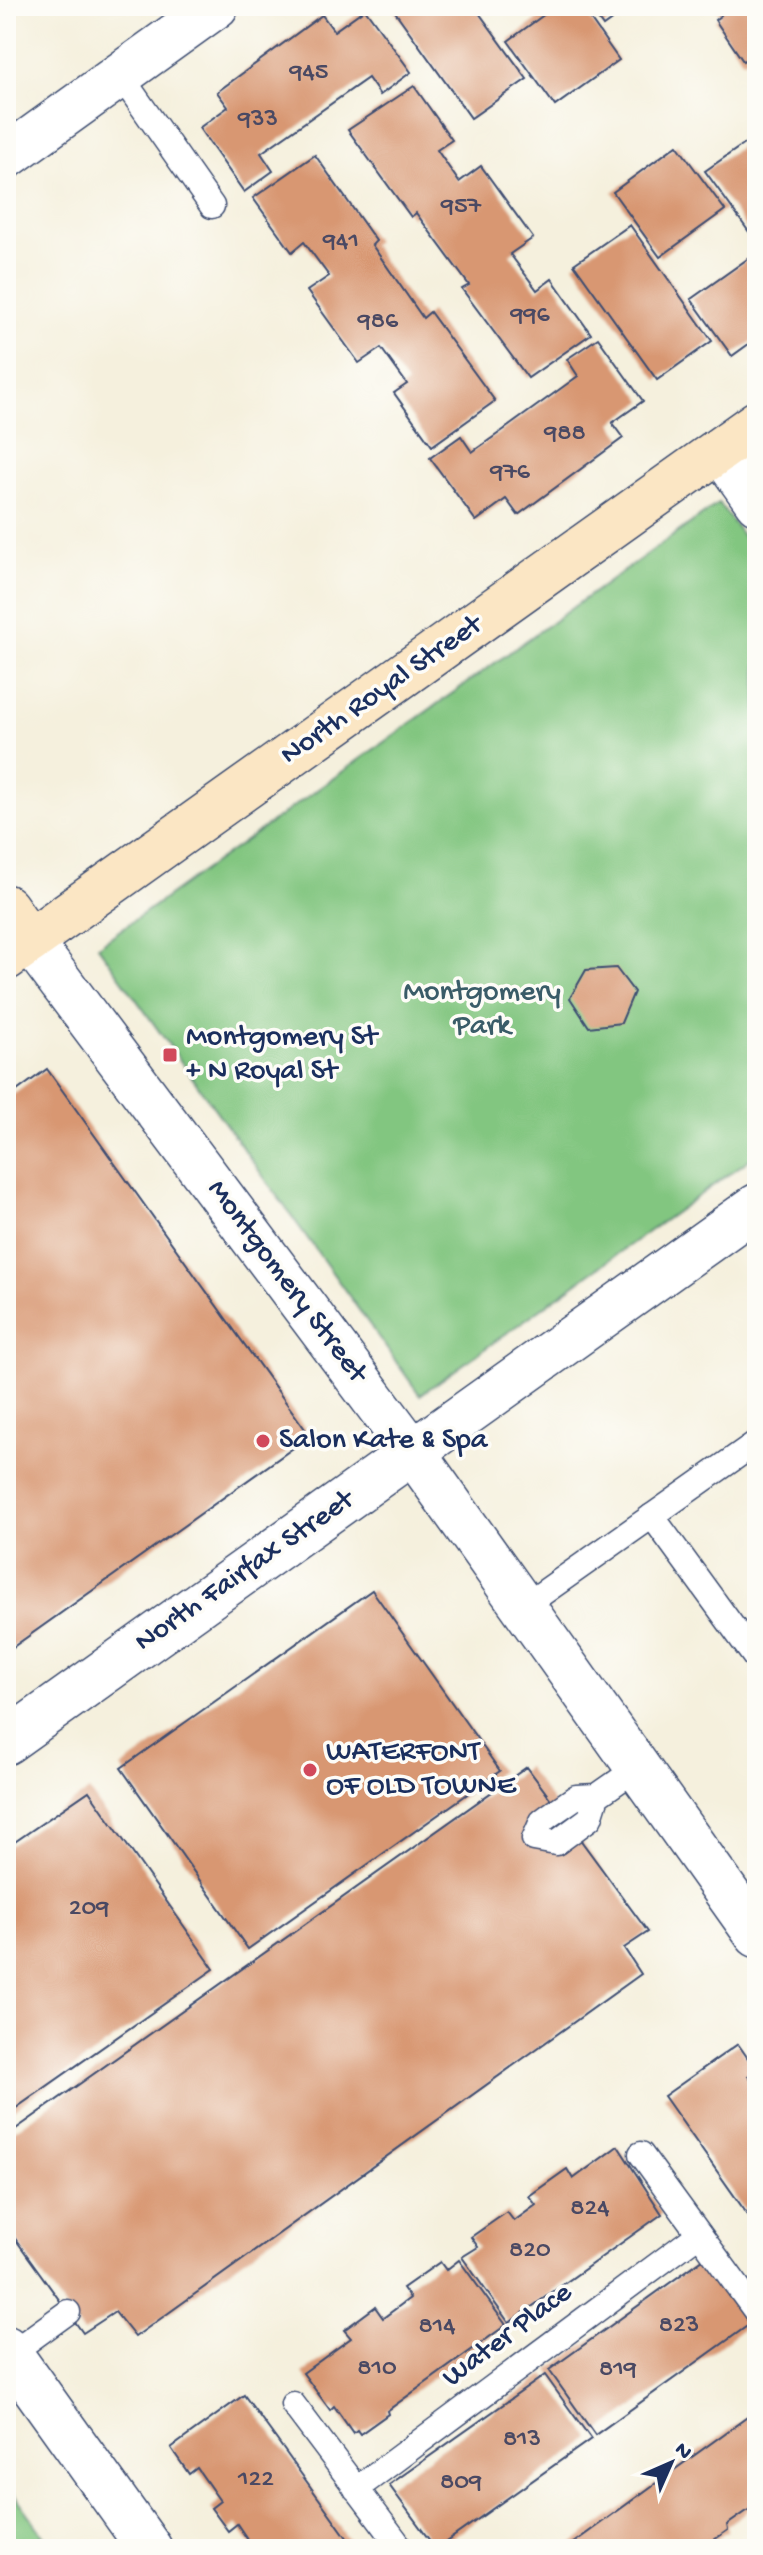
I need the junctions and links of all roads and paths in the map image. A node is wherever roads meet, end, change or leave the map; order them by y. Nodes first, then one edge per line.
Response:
1 (216, 6) edge
2 (120, 75) junction
3 (6, 157) edge
4 (212, 206) dead end
5 (757, 423) edge
6 (720, 450) junction
7 (757, 502) edge
8 (14, 935) edge
9 (757, 1206) edge
10 (757, 1442) edge
11 (413, 1452) junction
12 (652, 1516) junction
13 (523, 1607) junction
14 (757, 1660) edge
15 (6, 1742) edge
16 (637, 1768) junction
17 (526, 1846) dead end
18 (757, 1935) edge
19 (641, 2154) dead end
20 (699, 2234) junction
21 (68, 2312) dead end
22 (757, 2313) edge
23 (8, 2351) edge
24 (293, 2404) dead end
25 (356, 2489) junction
26 (150, 2549) edge
27 (402, 2549) edge

1 - 2 street
2 - 3 street
2 - 4 lane
5 - 6 street, North Royal Street
6 - 7 street
6 - 8 street, North Royal Street
8 - 11 street, Montgomery Street
9 - 11 street, North Fairfax Street
10 - 12 lane
11 - 13 street, Montgomery Street
11 - 15 street, North Fairfax Street
12 - 13 lane
12 - 14 lane
13 - 16 street, Montgomery Street
16 - 17 lane
16 - 18 street, Montgomery Street
19 - 20 lane
20 - 22 lane
20 - 25 lane, Water Place
21 - 23 lane
23 - 26 street
24 - 25 lane
25 - 27 lane

